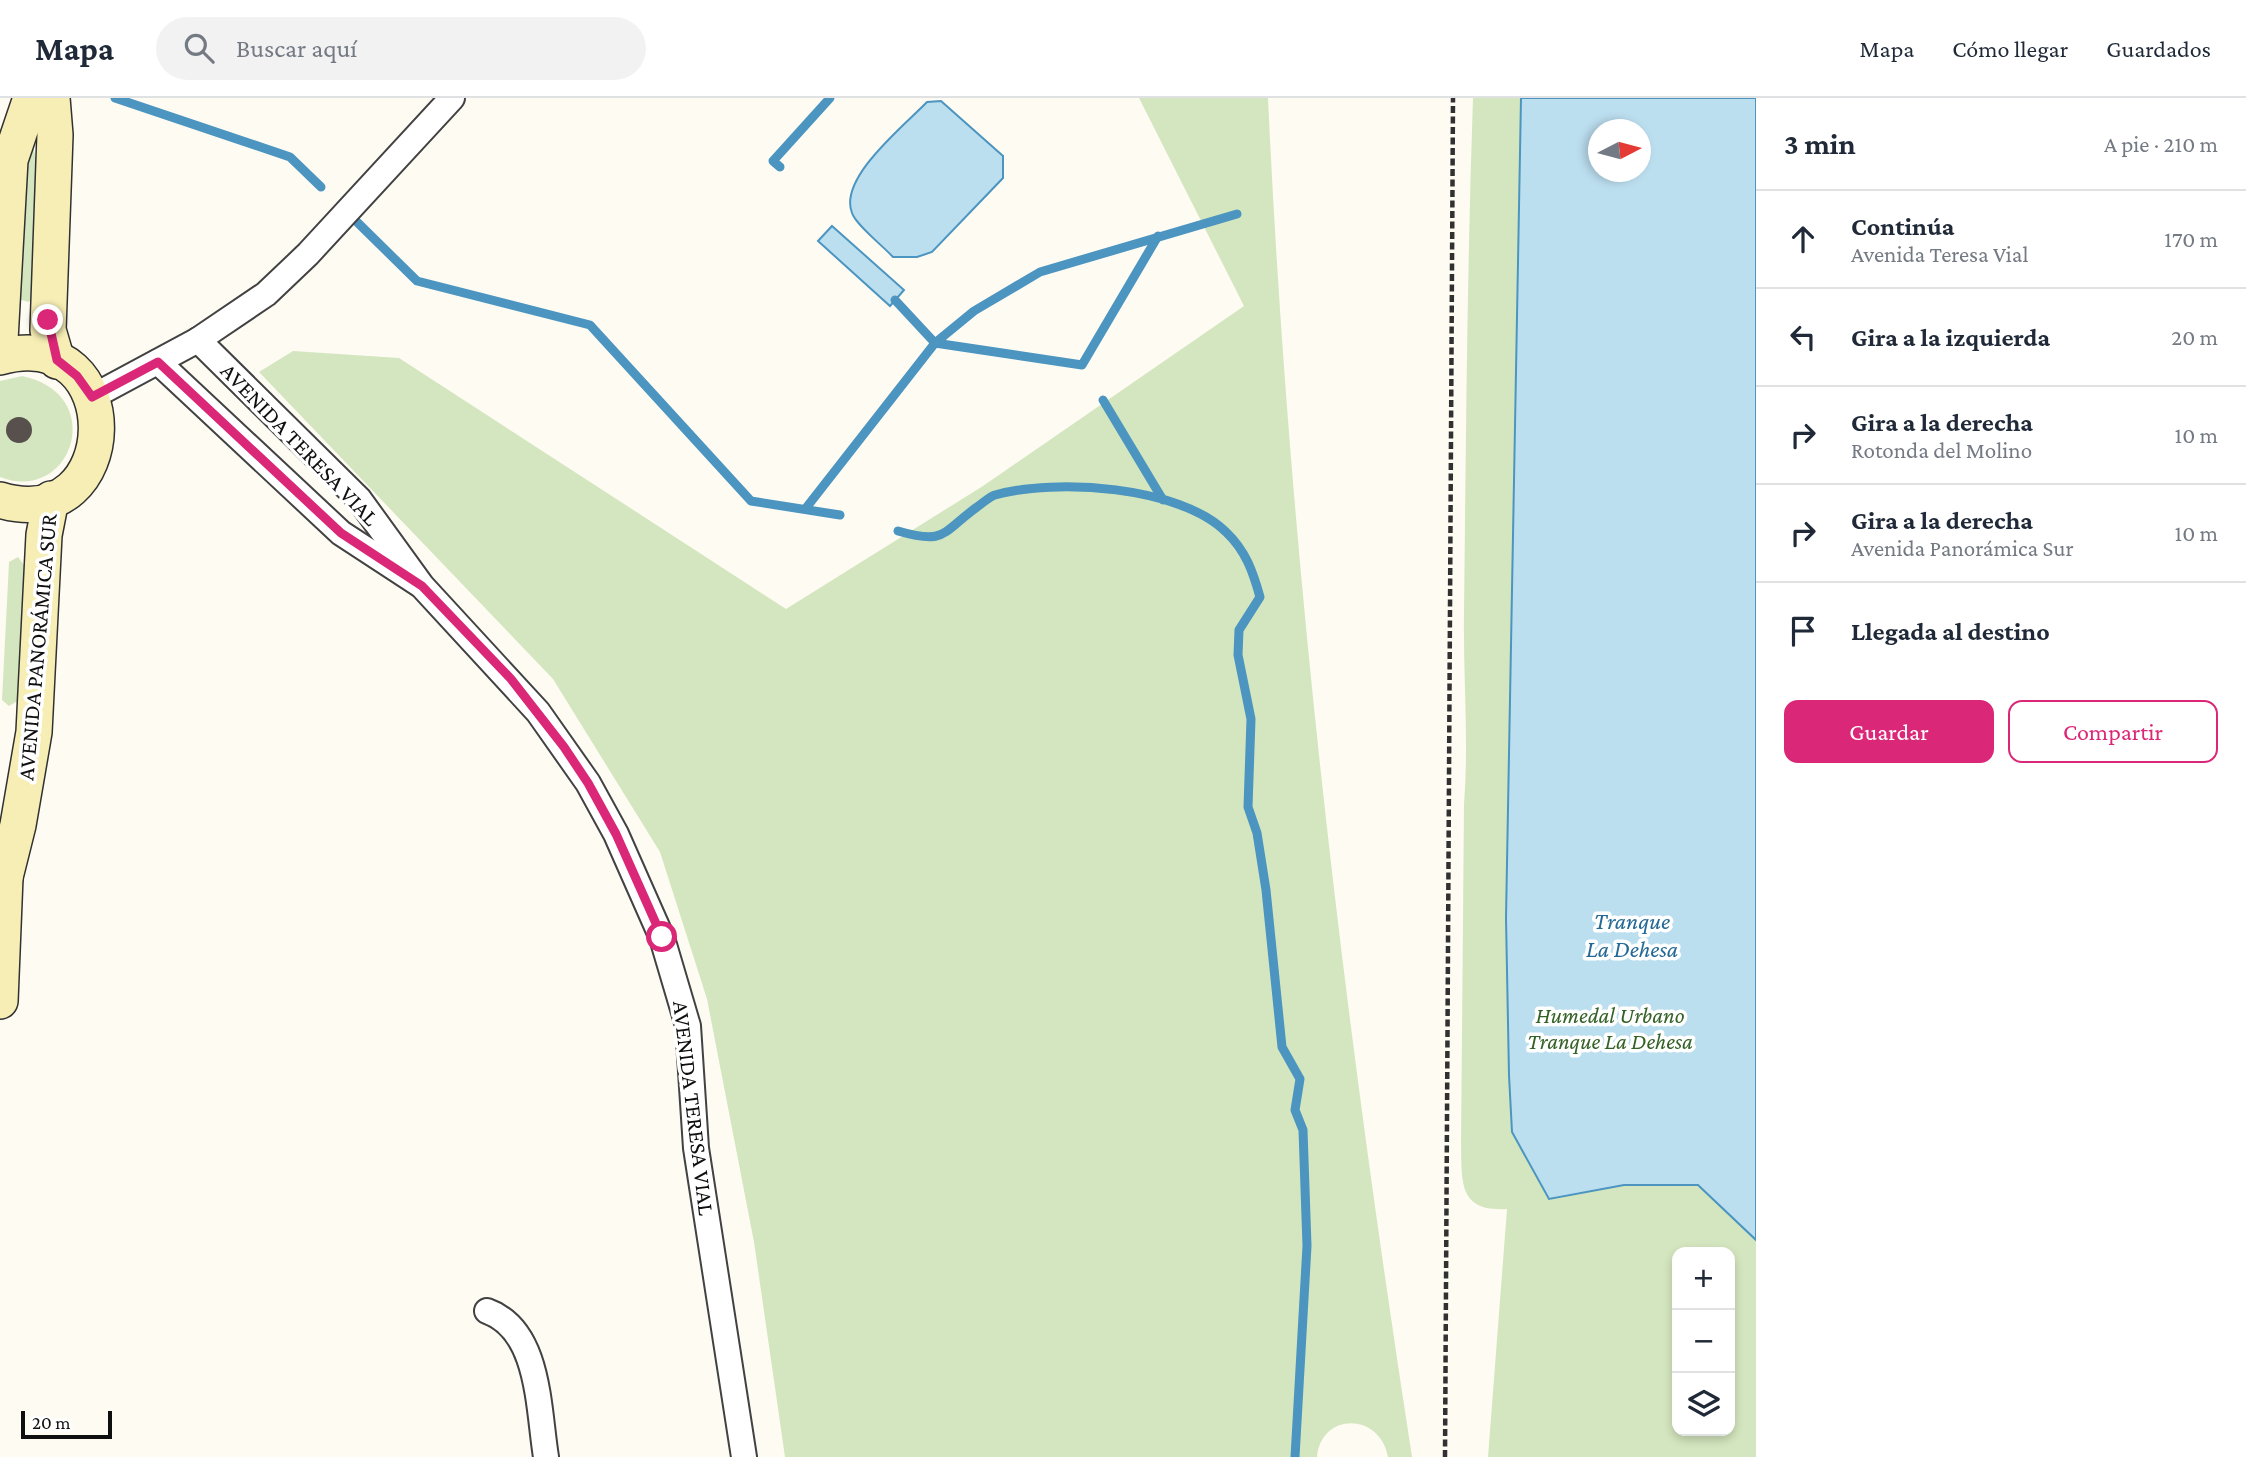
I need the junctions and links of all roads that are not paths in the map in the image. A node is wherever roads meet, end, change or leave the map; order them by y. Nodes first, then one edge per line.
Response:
1 (32, 98) edge
2 (52, 98) edge
3 (452, 98) edge
4 (0, 340) edge
5 (198, 340) junction
6 (0, 357) edge
7 (57, 360) junction
8 (158, 362) junction
9 (92, 397) junction
10 (51, 499) junction
11 (0, 500) edge
12 (422, 586) junction
13 (2, 861) edge
14 (0, 1001) edge
15 (486, 1311) dead end
16 (546, 1457) edge
17 (744, 1457) edge

1 - 4 street
2 - 7 street
3 - 5 street
5 - 8 street
5 - 12 street, AVENIDA TERESA VIAL
6 - 7 street
7 - 9 street
8 - 9 street
8 - 12 street, AVENIDA TERESA VIAL
9 - 10 street
10 - 11 street
10 - 13 street, AVENIDA PANORÁMICA SUR
12 - 17 street, AVENIDA TERESA VIAL
13 - 14 street, AVENIDA PANORÁMICA SUR
15 - 16 street

